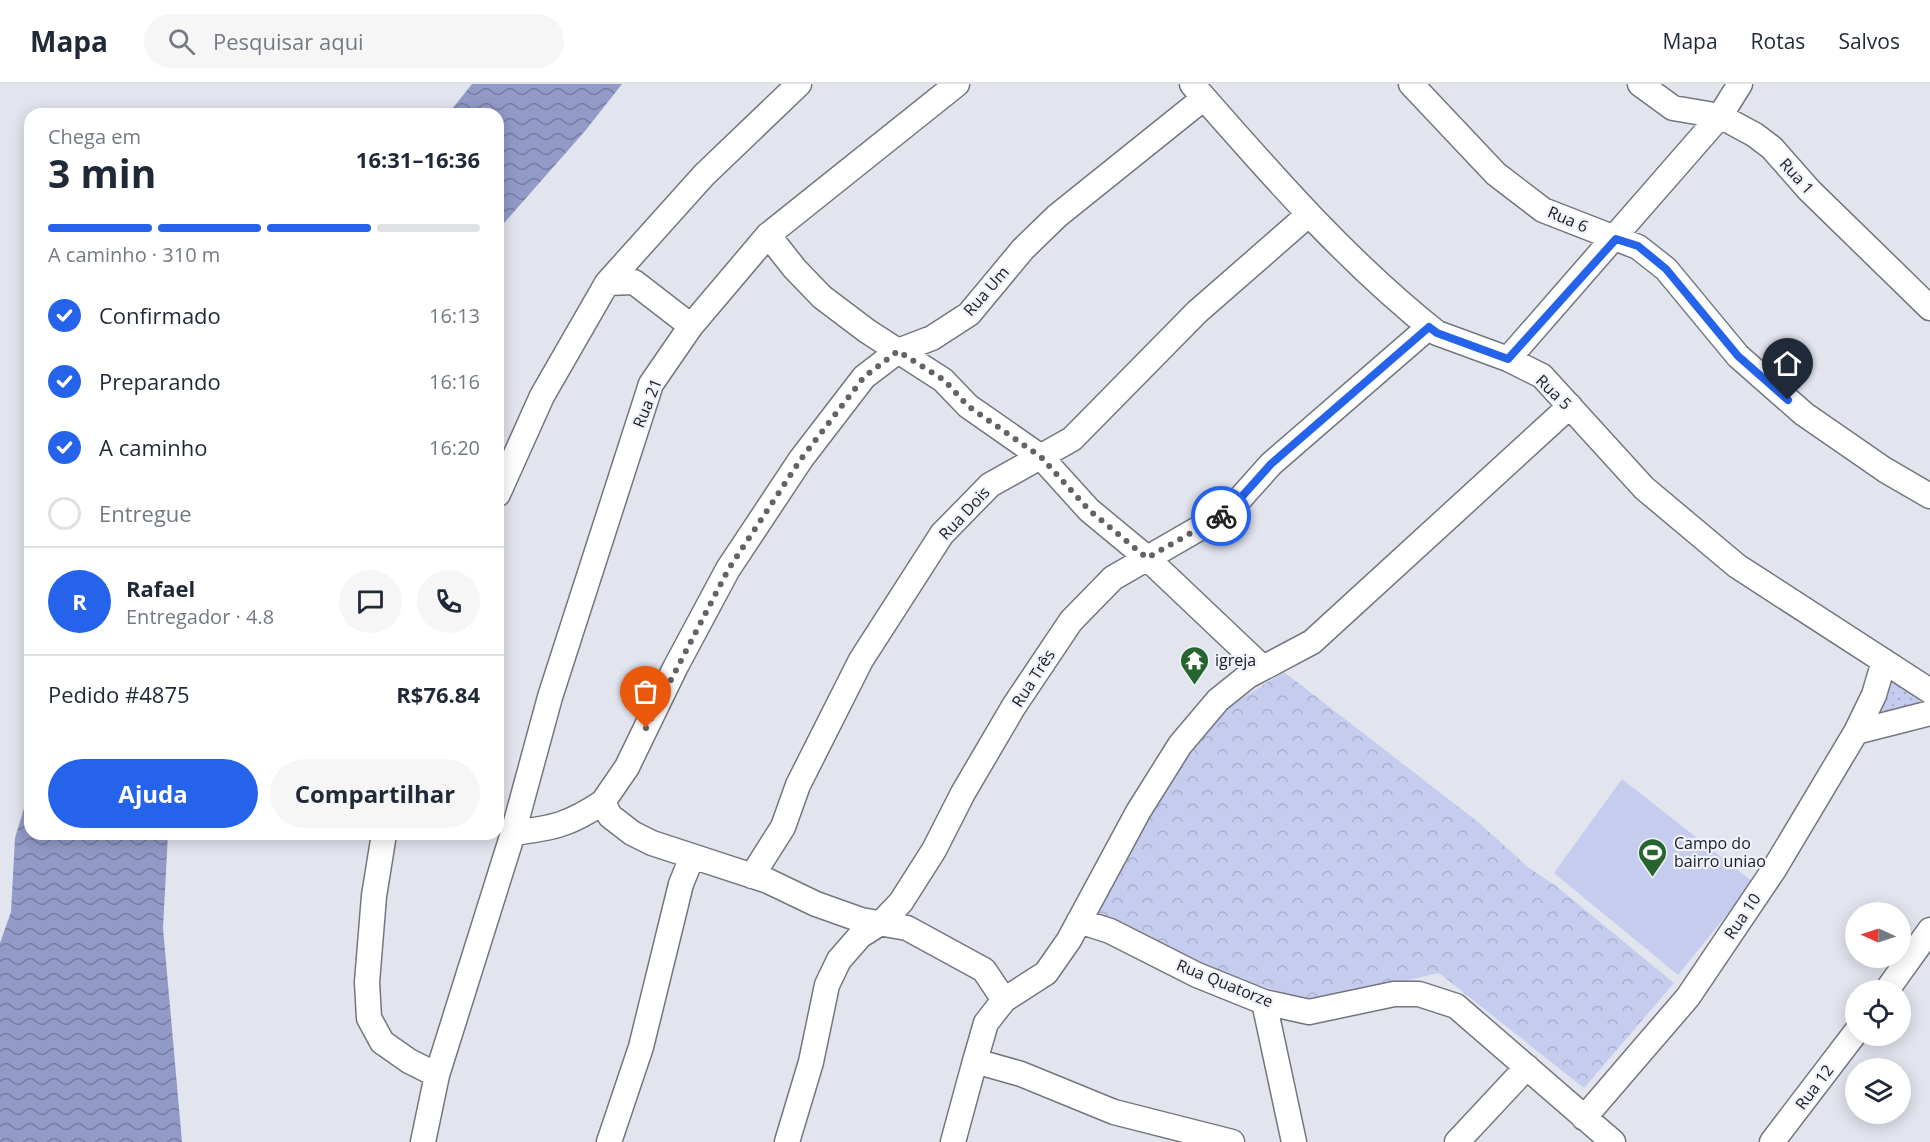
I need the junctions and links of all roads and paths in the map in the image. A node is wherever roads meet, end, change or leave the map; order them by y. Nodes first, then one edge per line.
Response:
1 (799, 84) edge
2 (957, 84) edge
3 (1411, 84) edge
4 (1640, 84) edge
5 (1740, 84) edge
6 (1198, 91) edge
7 (1720, 116) junction
8 (1308, 215) junction
9 (768, 235) junction
10 (1616, 239) junction
11 (607, 283) junction
12 (1930, 309) edge
13 (691, 326) junction
14 (1429, 327) junction
15 (898, 351) junction
16 (1508, 359) junction
17 (1569, 406) junction
18 (1041, 457) junction
19 (504, 481) edge
20 (1930, 496) edge
21 (1147, 558) junction
22 (1884, 661) junction
23 (1263, 668) junction
24 (1930, 691) edge
25 (1930, 713) edge
26 (1856, 732) junction
27 (603, 802) junction
28 (513, 833) junction
29 (383, 840) edge
30 (692, 857) junction
31 (752, 876) junction
32 (1079, 921) junction
33 (882, 922) junction
34 (1930, 930) edge
35 (1894, 980) edge
36 (1004, 1000) junction
37 (1264, 1002) junction
38 (1845, 1046) edge
39 (975, 1061) junction
40 (1527, 1067) junction
41 (437, 1075) junction
42 (1584, 1118) junction
43 (423, 1142) edge
44 (609, 1142) edge
45 (787, 1142) edge
46 (953, 1142) edge
47 (1232, 1142) edge
48 (1294, 1142) edge
49 (1457, 1142) edge
50 (1612, 1142) edge
51 (1772, 1142) edge

1 - 11 street
2 - 9 street, Rua 21
3 - 10 street, Rua 6
4 - 7 street, Rua 1
5 - 7 street
6 - 8 street, Rua 5
6 - 15 street, Rua Um
7 - 10 street
7 - 12 street, Rua 1
8 - 14 street, Rua 5
8 - 18 street, Rua Dois
9 - 13 street, Rua 21
9 - 15 street
10 - 16 street
10 - 20 street, Rua 6
11 - 13 street
11 - 19 street
13 - 28 street, Rua 21
14 - 16 street, Rua 5
14 - 21 street, Rua Três
15 - 18 street
15 - 27 street, Rua Um
16 - 17 street, Rua 5
17 - 22 street, Rua 5
17 - 23 street
18 - 21 street
18 - 31 street, Rua Dois
21 - 23 street
21 - 33 street, Rua Três
22 - 24 street, Rua 5
22 - 26 street, Rua 10
23 - 32 street
25 - 26 street
26 - 42 street, Rua 10
27 - 28 street
27 - 30 street
28 - 41 street, Rua 21
29 - 41 street
30 - 31 street
30 - 44 street
31 - 33 street
32 - 36 street
32 - 37 street, Rua Quatorze
33 - 36 street
33 - 45 street, Rua Três
34 - 35 street
36 - 39 street
37 - 40 street, Rua Quatorze
37 - 48 street
38 - 51 street, Rua 12
39 - 46 street
39 - 47 street
40 - 42 street, Rua Quatorze
40 - 49 street
41 - 43 street, Rua 21
42 - 50 street, Rua Quatorze

